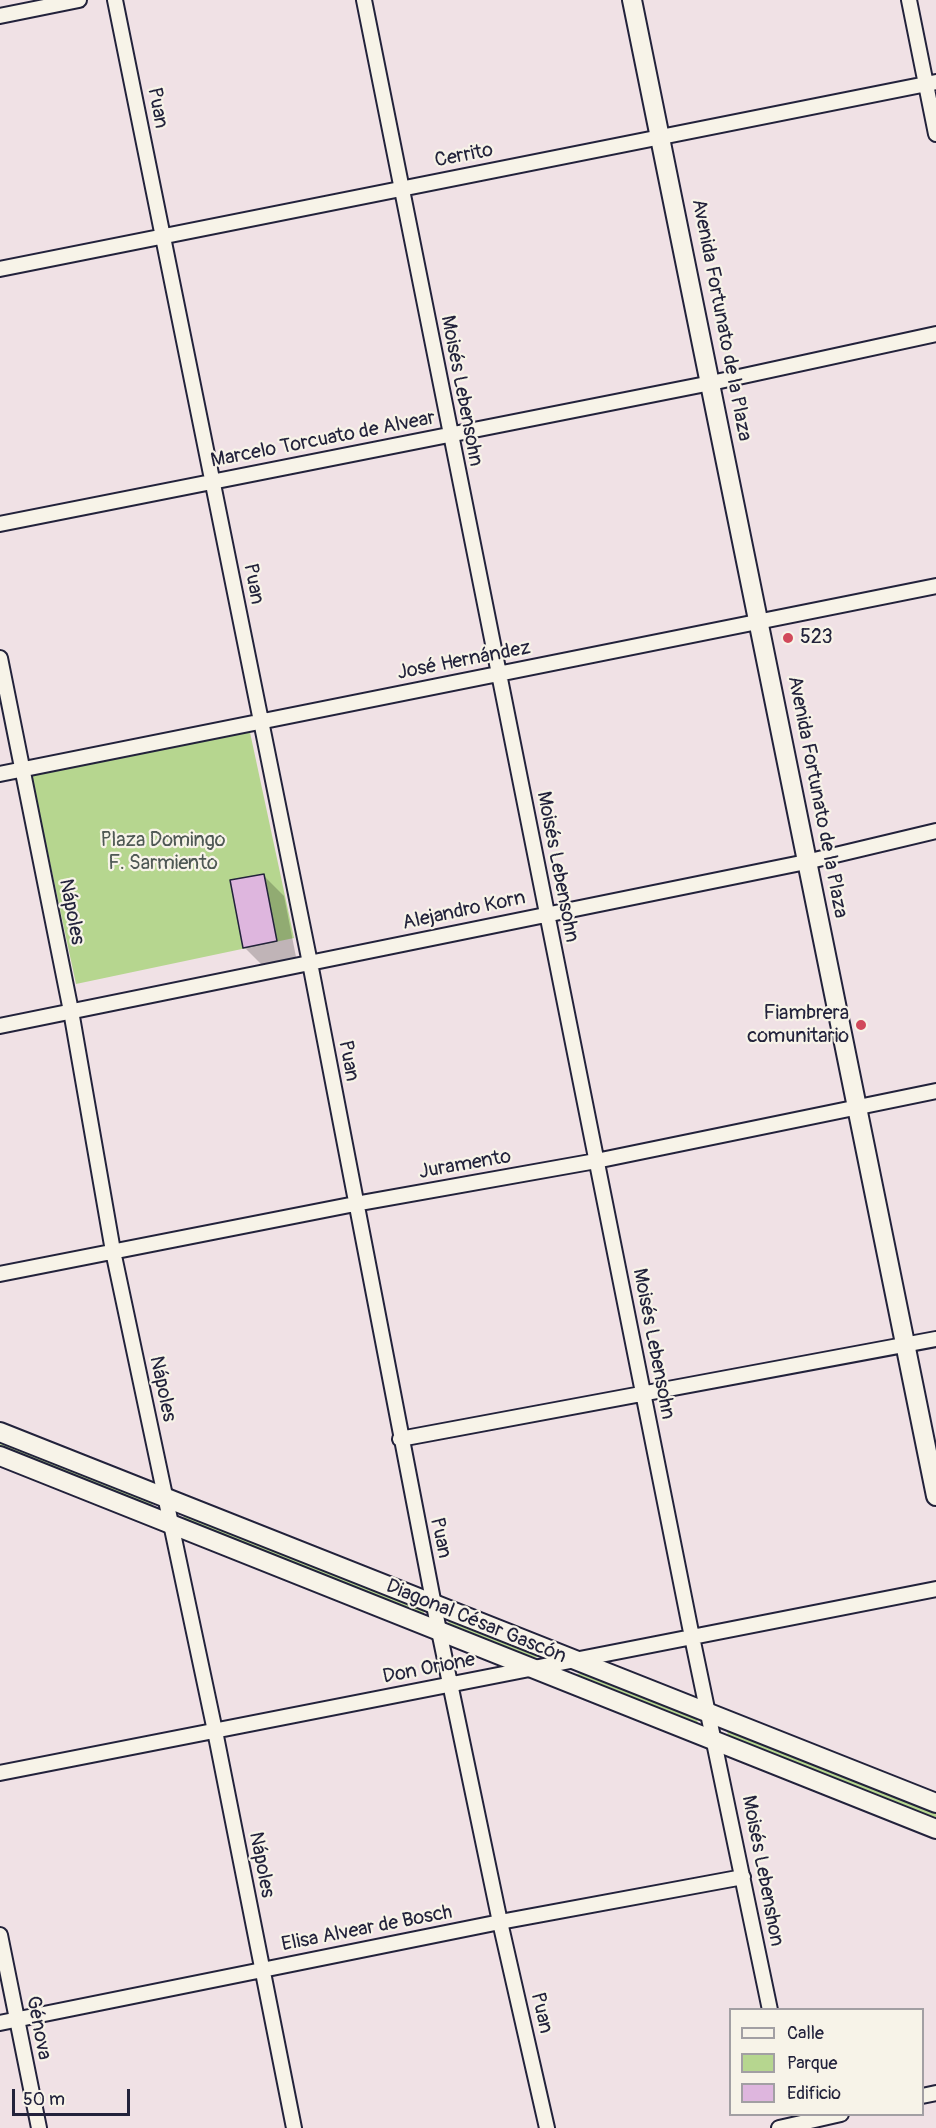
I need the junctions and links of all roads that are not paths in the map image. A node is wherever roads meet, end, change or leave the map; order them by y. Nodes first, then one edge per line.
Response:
1 (79, 0) edge
2 (115, 0) edge
3 (364, 0) edge
4 (632, 0) edge
5 (909, 0) edge
6 (0, 16) edge
7 (931, 83) edge
8 (936, 134) edge
9 (660, 137) junction
10 (401, 189) junction
11 (163, 237) junction
12 (0, 269) edge
13 (936, 334) edge
14 (711, 383) junction
15 (450, 435) junction
16 (213, 482) junction
17 (0, 524) edge
18 (936, 586) edge
19 (759, 622) junction
20 (0, 658) edge
21 (498, 674) junction
22 (261, 722) junction
23 (22, 770) junction
24 (0, 774) edge
25 (936, 831) edge
26 (806, 862) junction
27 (546, 914) junction
28 (310, 963) junction
29 (71, 1011) junction
30 (0, 1026) edge
31 (936, 1092) edge
32 (857, 1107) junction
33 (596, 1161) junction
34 (356, 1204) junction
35 (113, 1251) junction
36 (0, 1274) edge
37 (936, 1339) edge
38 (906, 1346) junction
39 (643, 1396) junction
40 (0, 1432) edge
41 (400, 1439) junction
42 (0, 1456) edge
43 (936, 1496) edge
44 (166, 1498) junction
45 (171, 1525) junction
46 (936, 1589) edge
47 (434, 1605) junction
48 (439, 1631) junction
49 (692, 1637) junction
50 (575, 1661) junction
51 (532, 1669) junction
52 (452, 1684) junction
53 (710, 1714) junction
54 (214, 1731) junction
55 (715, 1741) junction
56 (0, 1773) edge
57 (936, 1803) edge
58 (936, 1829) edge
59 (743, 1876) junction
60 (500, 1922) junction
61 (0, 1935) edge
62 (262, 1970) junction
63 (770, 2008) edge
64 (17, 2020) junction
65 (0, 2023) edge
66 (835, 2116) edge
67 (792, 2123) edge
68 (39, 2128) edge
69 (294, 2128) edge
70 (547, 2128) edge
71 (778, 2128) edge

1 - 6 street
2 - 11 street, Puan
3 - 10 street, Moisés Lebensohn
4 - 9 street, Avenida Fortunato de la Plaza
5 - 7 street
7 - 8 street
7 - 9 street, Cerrito
9 - 10 street, Cerrito
9 - 14 street, Avenida Fortunato de la Plaza
10 - 11 street, Cerrito
10 - 15 street, Moisés Lebensohn
11 - 12 street, Cerrito
11 - 16 street, Puan
13 - 14 street, Marcelo Torcuato de Alvear
14 - 15 street, Marcelo Torcuato de Alvear
14 - 19 street, Avenida Fortunato de la Plaza
15 - 16 street, Marcelo Torcuato de Alvear
15 - 21 street, Moisés Lebensohn
16 - 17 street, Marcelo Torcuato de Alvear
16 - 22 street, Puan
18 - 19 street, José Hernández
19 - 21 street, José Hernández
19 - 26 street, Avenida Fortunato de la Plaza
20 - 23 street, Nápoles
21 - 22 street, José Hernández
21 - 27 street, Moisés Lebensohn
22 - 23 street, José Hernández
22 - 28 street, Puan
23 - 24 street, José Hernández
23 - 29 street, Nápoles
25 - 26 street, Alejandro Korn
26 - 27 street, Alejandro Korn
26 - 32 street, Avenida Fortunato de la Plaza
27 - 28 street, Alejandro Korn
27 - 33 street, Moisés Lebensohn
28 - 29 street, Alejandro Korn
28 - 34 street, Puan
29 - 30 street, Alejandro Korn
29 - 35 street, Nápoles
31 - 32 street, Juramento
32 - 33 street, Juramento
32 - 38 street, Avenida Fortunato de la Plaza
33 - 34 street, Juramento
33 - 39 street, Moisés Lebensohn
34 - 35 street, Juramento
34 - 41 street, Puan
35 - 36 street, Juramento
35 - 44 street, Nápoles
37 - 38 street
38 - 39 street
38 - 43 street, Avenida Fortunato de la Plaza
39 - 41 street
39 - 49 street, Moisés Lebensohn
40 - 44 street, Diagonal César Gascón
41 - 47 street, Puan
42 - 45 street, Diagonal César Gascón
44 - 45 street, Nápoles
44 - 47 street, Diagonal César Gascón
45 - 48 street, Diagonal César Gascón
45 - 54 street, Nápoles
46 - 49 street, Don Orione
47 - 48 street, Puan
47 - 50 street, Diagonal César Gascón
48 - 51 street, Diagonal César Gascón
48 - 52 street, Puan
49 - 50 street, Don Orione
49 - 53 street, Moisés Lebensohn
50 - 51 street, Don Orione
50 - 53 street, Diagonal César Gascón
51 - 52 street, Don Orione
51 - 55 street, Diagonal César Gascón
52 - 54 street, Don Orione
52 - 60 street, Puan
53 - 55 street, Moisés Lebensohn
53 - 57 street, Diagonal César Gascón
54 - 56 street, Don Orione
54 - 62 street, Nápoles
55 - 58 street, Diagonal César Gascón
55 - 59 street, Moisés Lebenshon
59 - 60 street, Elisa Alvear de Bosch
59 - 63 street, Moisés Lebenshon
60 - 62 street, Elisa Alvear de Bosch
60 - 70 street, Puan
61 - 64 street, Génova
62 - 64 street, Elisa Alvear de Bosch
62 - 69 street, Nápoles
64 - 65 street, Elisa Alvear de Bosch
64 - 68 street, Génova
66 - 67 street
67 - 71 street

